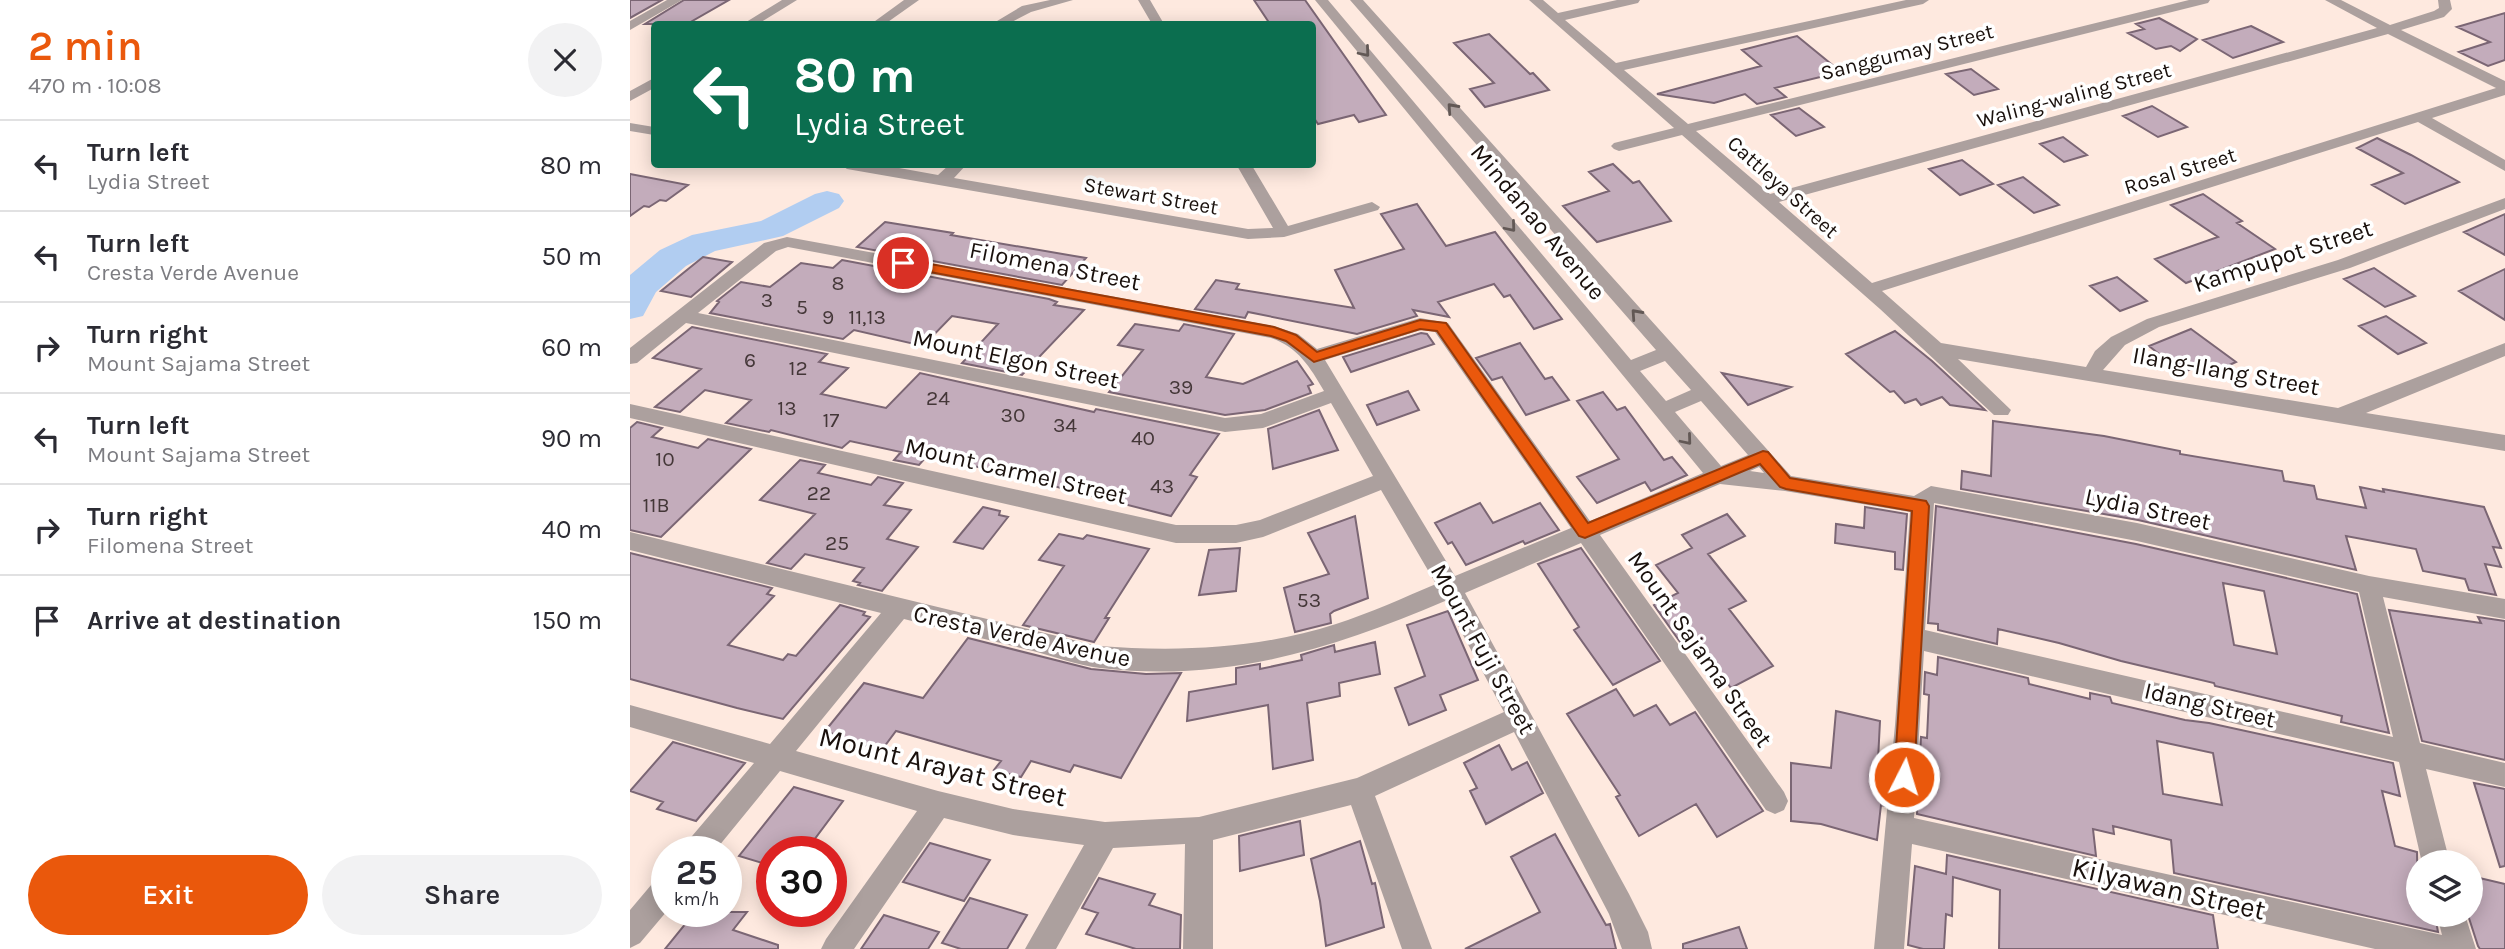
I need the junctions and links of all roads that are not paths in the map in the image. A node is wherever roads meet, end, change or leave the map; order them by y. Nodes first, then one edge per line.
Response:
1 (676, 0) edge
2 (791, 0) edge
3 (913, 0) edge
4 (1067, 0) edge
5 (1144, 0) edge
6 (1321, 0) edge
7 (1356, 0) edge
8 (1535, 0) edge
9 (1634, 0) edge
10 (1923, 0) edge
11 (2204, 0) edge
12 (2330, 0) edge
13 (2444, 0) edge
14 (1555, 18) junction
15 (755, 21) edge
16 (882, 21) edge
17 (1005, 21) edge
18 (1156, 21) edge
19 (630, 26) edge
20 (2390, 29) junction
21 (1614, 68) junction
22 (651, 84) edge
23 (2505, 88) edge
24 (630, 97) edge
25 (2422, 118) junction
26 (630, 127) edge
27 (1686, 129) junction
28 (651, 130) edge
29 (1619, 146) dead end
30 (2505, 166) edge
31 (869, 168) edge
32 (956, 168) edge
33 (1245, 168) edge
34 (941, 181) junction
35 (1768, 200) junction
36 (2505, 203) edge
37 (1371, 207) dead end
38 (1284, 232) junction
39 (1868, 290) junction
40 (683, 316) junction
41 (1937, 349) junction
42 (2505, 349) edge
43 (1669, 352) junction
44 (630, 358) edge
45 (1314, 358) junction
46 (1628, 368) junction
47 (2091, 374) junction
48 (1704, 392) junction
49 (1336, 394) junction
50 (1662, 410) junction
51 (2001, 410) dead end
52 (630, 411) edge
53 (2336, 416) junction
54 (2505, 443) edge
55 (1763, 457) junction
56 (1717, 476) junction
57 (1387, 479) junction
58 (1786, 483) junction
59 (1921, 506) junction
60 (1585, 532) junction
61 (630, 541) edge
62 (2369, 585) junction
63 (1451, 588) junction
64 (898, 609) junction
65 (2505, 610) edge
66 (1914, 638) junction
67 (630, 716) edge
68 (1521, 717) junction
69 (2409, 753) junction
70 (776, 757) junction
71 (2505, 775) edge
72 (1359, 790) junction
73 (1775, 801) dead end
74 (938, 804) junction
75 (1899, 828) junction
76 (1199, 830) junction
77 (1105, 835) junction
78 (710, 836) edge
79 (2433, 850) edge
80 (651, 907) edge
81 (2455, 927) edge
82 (630, 933) edge
83 (836, 949) edge
84 (1040, 949) edge
85 (1198, 949) edge
86 (1417, 949) edge
87 (1637, 949) edge
88 (1889, 949) edge
89 (2440, 949) edge
90 (2461, 949) edge

1 - 19 street
2 - 15 street
3 - 16 street
4 - 17 street
5 - 18 street
6 -> 46 street, Mindanao Avenue
43 -> 7 street, Mindanao Avenue
8 - 14 street, Cattleya Street
9 - 14 street
10 - 21 street
11 - 27 street, Sanggumay Street
12 - 20 street
13 - 20 street, Waling-waling Street
14 - 21 street, Cattleya Street
20 - 23 street
20 - 35 street, Waling-waling Street
21 - 27 street, Cattleya Street
22 - 24 street
23 - 25 street, Rosal Street
25 - 30 street
25 - 39 street, Rosal Street
26 - 28 street
27 - 29 street, Sanggumay Street
27 - 35 street, Cattleya Street
31 - 34 street, Stewart Street
32 - 34 street
33 - 38 street
34 - 38 street, Stewart Street
35 - 39 street, Cattleya Street
36 - 47 street, Kampupot Street
37 - 38 street, Stewart Street
39 - 41 street, Cattleya Street
40 - 44 street
40 - 45 street, Filomena Street
40 - 49 street, Mount Elgon Street
41 - 47 street, Ilang-Ilang Street
41 - 51 street, Cattleya Street
42 - 53 street
43 - 46 street
43 - 48 street, Mindanao Avenue
45 - 49 street, Mount Fuji Street
45 - 60 street, Mount Sajama Street
46 - 50 street, Mindanao Avenue
47 - 53 street, Ilang-Ilang Street
48 - 50 street
48 - 55 street, Mindanao Avenue
49 - 57 street, Mount Fuji Street
50 -> 56 street, Mindanao Avenue
52 - 57 street, Mount Carmel Street
53 - 54 street, Ilang-Ilang Street
55 - 56 street, Cresta Verde Avenue
55 - 58 street
56 - 58 street, Lydia Street
56 - 60 street, Cresta Verde Avenue
57 - 63 street, Mount Fuji Street
58 - 59 street, Lydia Street
59 - 62 street, Lydia Street
59 - 66 street
60 - 63 street, Cresta Verde Avenue
60 - 73 street, Mount Sajama Street
61 - 64 street, Cresta Verde Avenue
62 - 65 street, Lydia Street
62 - 69 street
63 - 64 street, Cresta Verde Avenue
63 - 68 street, Mount Fuji Street
64 - 70 street
66 - 69 street, Idang Street
66 - 75 street
67 - 70 street, Mount Arayat Street
68 - 72 street, Mount Arayat Street
68 - 87 street, Mount Fuji Street
69 - 71 street, Idang Street
69 - 79 street
70 - 74 street, Mount Arayat Street
70 - 78 street
72 - 76 street, Mount Arayat Street
72 - 86 street
74 - 77 street, Mount Arayat Street
74 - 83 street
75 - 88 street
75 - 89 street, Kilyawan Street
76 - 77 street, Mount Arayat Street
76 - 85 street
77 - 84 street
80 - 82 street
81 - 90 street

